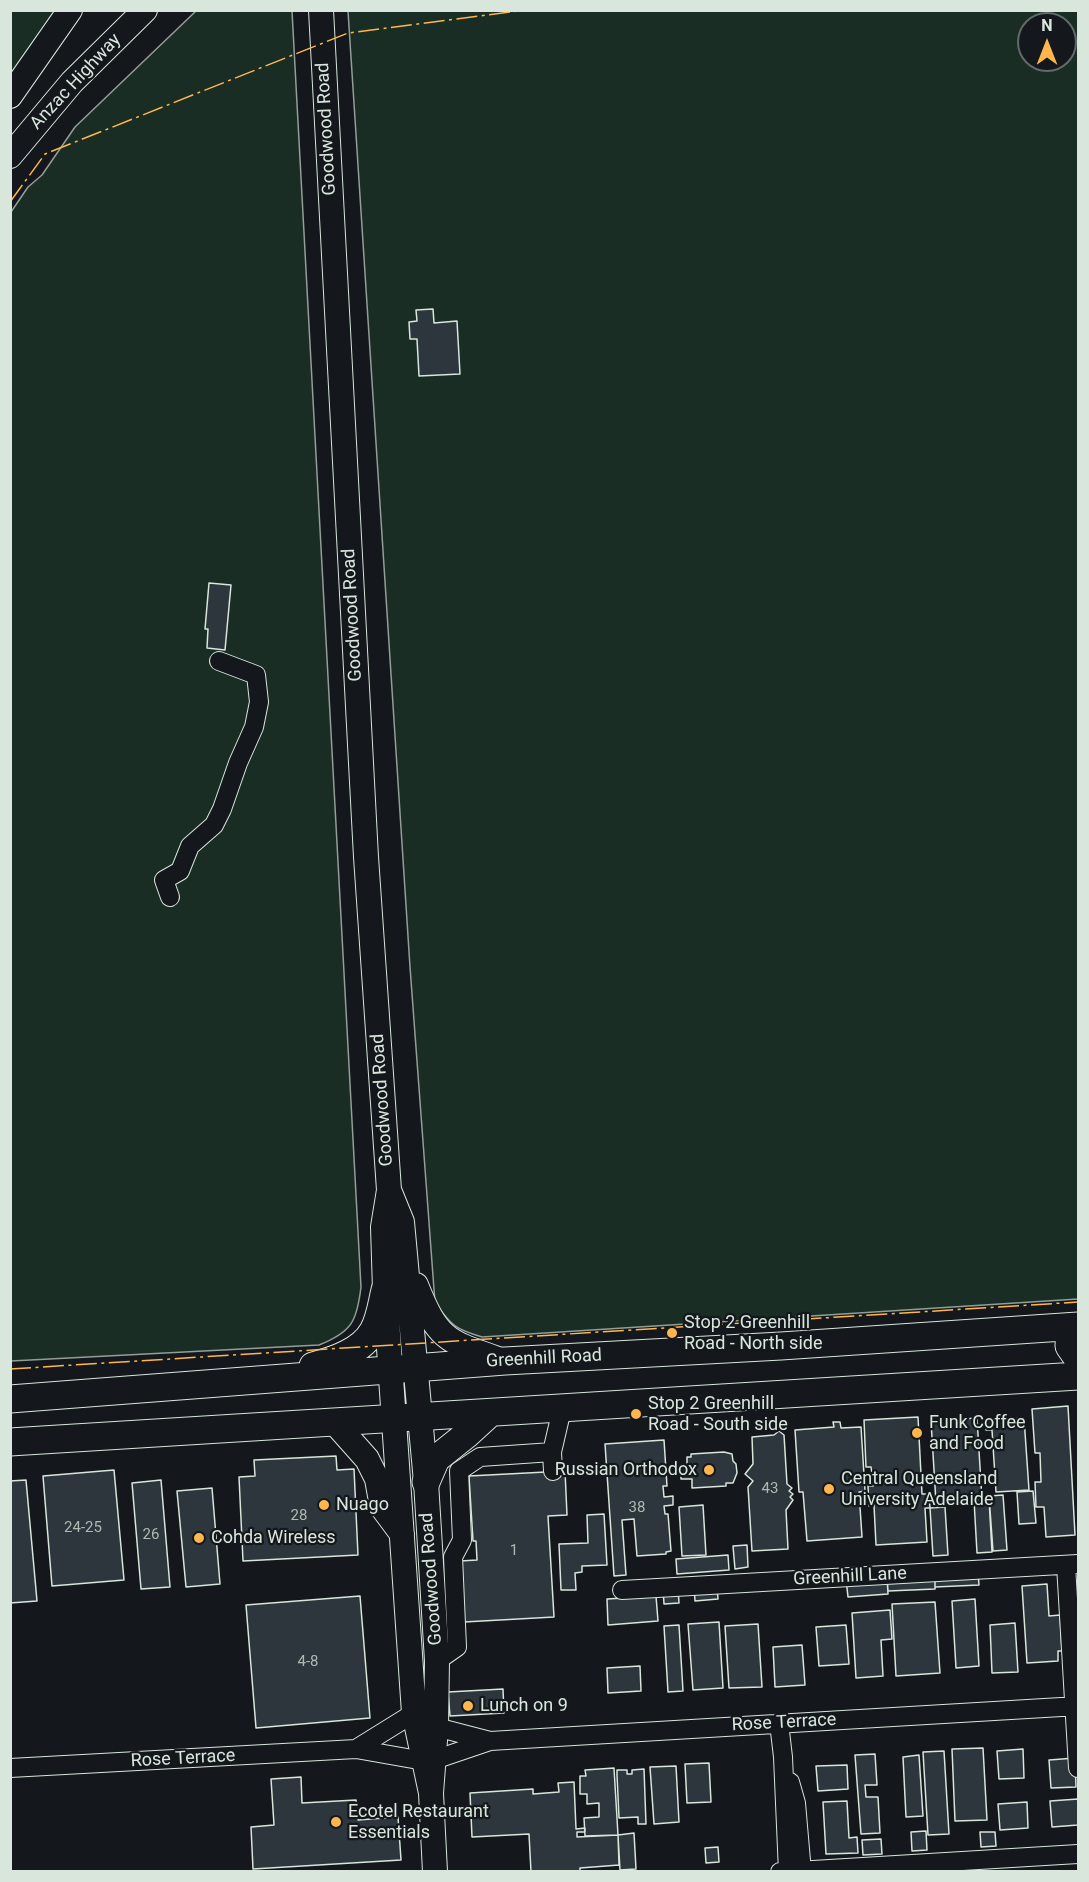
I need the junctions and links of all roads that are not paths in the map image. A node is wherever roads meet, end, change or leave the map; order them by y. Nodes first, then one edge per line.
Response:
1 (70, 10) edge
2 (144, 10) edge
3 (313, 10) edge
4 (321, 10) edge
5 (322, 39) junction
6 (10, 96) edge
7 (10, 156) edge
8 (219, 661) dead end
9 (170, 897) dead end
10 (389, 1190) junction
11 (407, 1263) junction
12 (386, 1290) junction
13 (1074, 1327) edge
14 (1078, 1359) edge
15 (505, 1361) junction
16 (404, 1369) junction
17 (1078, 1376) edge
18 (272, 1378) junction
19 (10, 1399) edge
20 (562, 1409) junction
21 (10, 1411) edge
22 (490, 1413) junction
23 (407, 1418) junction
24 (335, 1423) junction
25 (61, 1439) junction
26 (10, 1442) edge
27 (552, 1452) junction
28 (553, 1471) dead end
29 (426, 1482) junction
30 (402, 1534) junction
31 (1072, 1564) edge
32 (622, 1590) dead end
33 (437, 1661) junction
34 (1076, 1706) edge
35 (414, 1713) junction
36 (779, 1723) junction
37 (436, 1726) junction
38 (490, 1741) junction
39 (356, 1749) junction
40 (429, 1761) junction
41 (10, 1768) edge
42 (1078, 1768) edge
43 (1078, 1854) edge
44 (795, 1871) edge
45 (435, 1872) edge
46 (780, 1872) edge

1 - 6 main road
2 - 7 main road, Anzac Highway
3 - 5 main road, Goodwood Road
4 - 5 main road, Goodwood Road
5 - 10 main road, Goodwood Road
8 - 9 street
10 - 11 main road, Goodwood Road
10 - 12 main road, Goodwood Road
11 - 15 main road
11 - 16 main road, Goodwood Road
12 - 16 main road, Goodwood Road
12 - 18 highway
13 - 14 highway
13 - 15 highway, Greenhill Road
15 - 16 highway, Greenhill Road
16 - 18 highway, Greenhill Road
16 - 23 main road, Goodwood Road
17 - 20 highway
18 - 19 highway, Greenhill Road
20 - 22 highway
20 - 27 street
21 - 25 highway
22 - 23 highway
22 - 29 highway
23 - 24 highway
23 - 29 main road, Goodwood Road
23 - 30 main road, Goodwood Road
24 - 25 highway
24 - 30 main road
25 - 26 highway
27 - 28 street
27 - 33 street
29 - 33 main road, Goodwood Road
30 - 35 main road, Goodwood Road
31 - 32 street, Greenhill Lane
31 - 34 street
33 - 37 main road, Goodwood Road
34 - 36 street, Rose Terrace
34 - 42 street
35 - 39 street, Rose Terrace
35 - 40 main road, Goodwood Road
36 - 38 street, Rose Terrace
36 - 44 street
37 - 38 street, Rose Terrace
37 - 40 main road, Goodwood Road
38 - 40 street, Rose Terrace
39 - 40 street, Rose Terrace
39 - 41 street, Rose Terrace
40 - 45 main road, Goodwood Road
43 - 44 street
44 - 46 street

